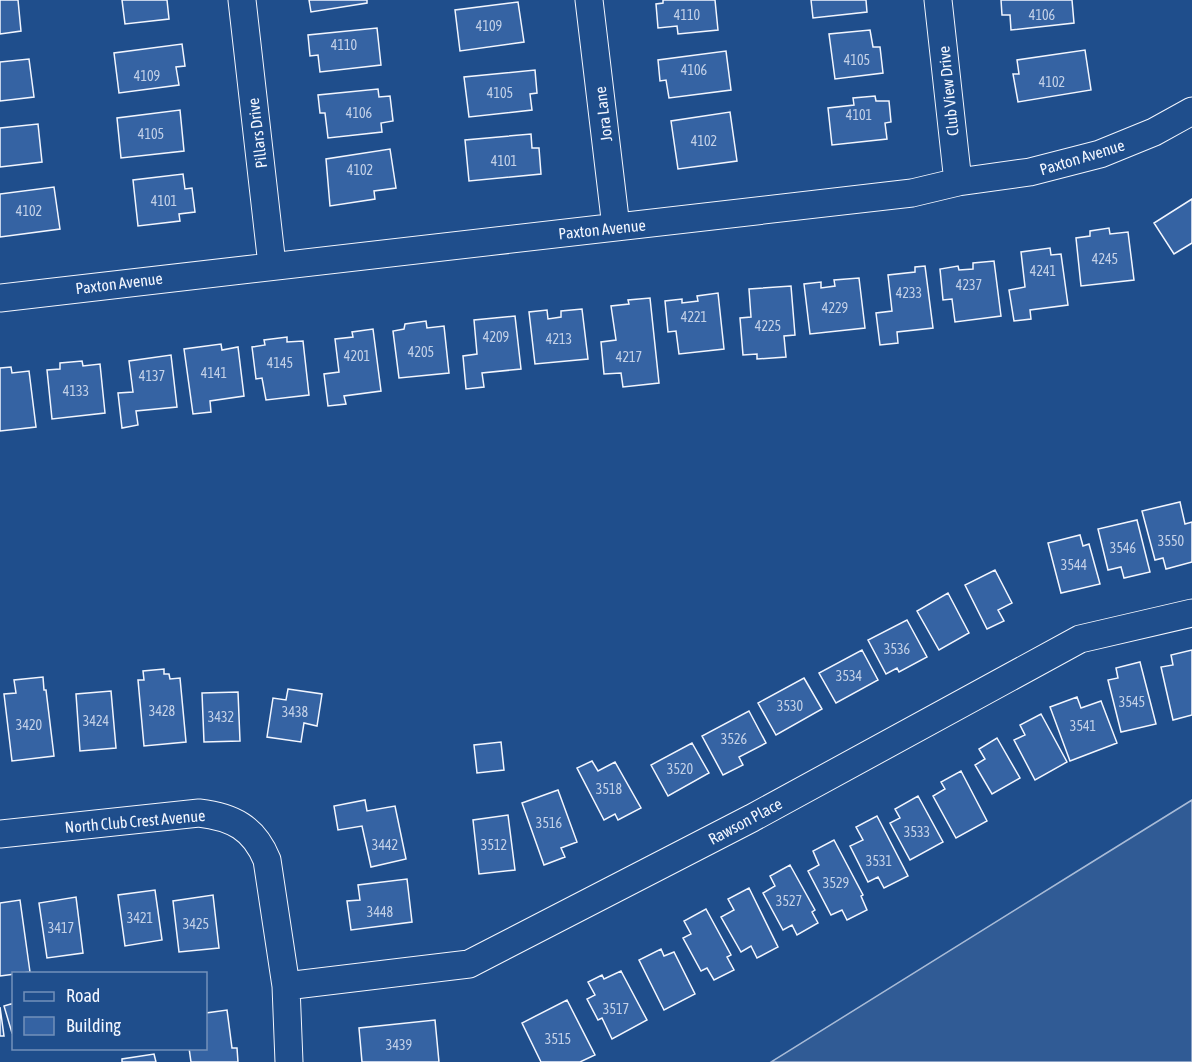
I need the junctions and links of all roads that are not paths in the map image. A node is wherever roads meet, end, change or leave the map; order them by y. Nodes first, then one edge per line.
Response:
1 (242, 0) edge
2 (589, 0) edge
3 (938, 0) edge
4 (1192, 111) edge
5 (958, 182) junction
6 (616, 227) junction
7 (272, 265) junction
8 (0, 298) edge
9 (1192, 613) edge
10 (0, 834) edge
11 (286, 986) junction
12 (289, 1062) edge

1 - 7 street, Pillars Drive
2 - 6 street, Jora Lane
3 - 5 street, Club View Drive
4 - 5 street, Paxton Avenue
5 - 6 street, Paxton Avenue
6 - 7 street, Paxton Avenue
7 - 8 street, Paxton Avenue
9 - 11 street, Rawson Place
10 - 11 street, North Club Crest Avenue
11 - 12 street, North Club Crest Avenue

